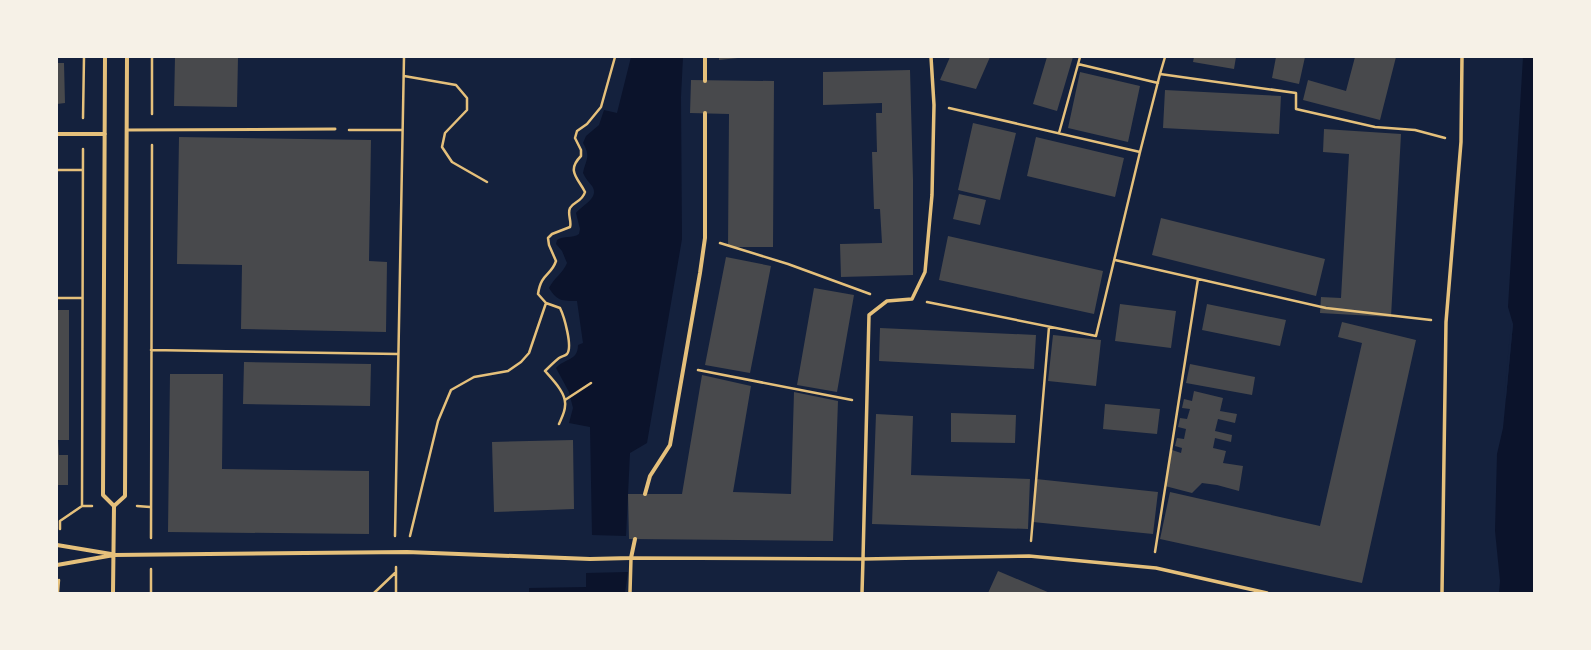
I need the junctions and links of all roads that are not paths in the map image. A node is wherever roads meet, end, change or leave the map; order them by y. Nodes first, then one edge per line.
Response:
1 (105, 57) edge
2 (127, 57) edge
3 (705, 57) edge
4 (931, 57) edge
5 (1462, 57) edge
6 (705, 81) dead end
7 (705, 113) dead end
8 (335, 129) road end
9 (127, 130) junction
10 (57, 134) edge
11 (105, 134) junction
12 (645, 494) dead end
13 (114, 506) junction
14 (635, 539) dead end
15 (58, 545) edge
16 (114, 555) junction
17 (629, 558) junction
18 (863, 558) junction
19 (58, 565) edge
20 (630, 592) dead end
21 (113, 593) edge
22 (862, 593) edge
23 (1267, 593) edge
24 (1442, 593) edge

1 - 11 street
2 - 9 street
3 - 6 street
4 - 18 street
5 - 24 street
7 - 12 street
8 - 9 lane
9 - 13 street
10 - 11 street
11 - 13 street
13 - 16 street
14 - 17 street
15 - 16 street
16 - 17 street
16 - 19 street
16 - 21 street
17 - 18 street
17 - 20 street
18 - 22 street
18 - 23 street

